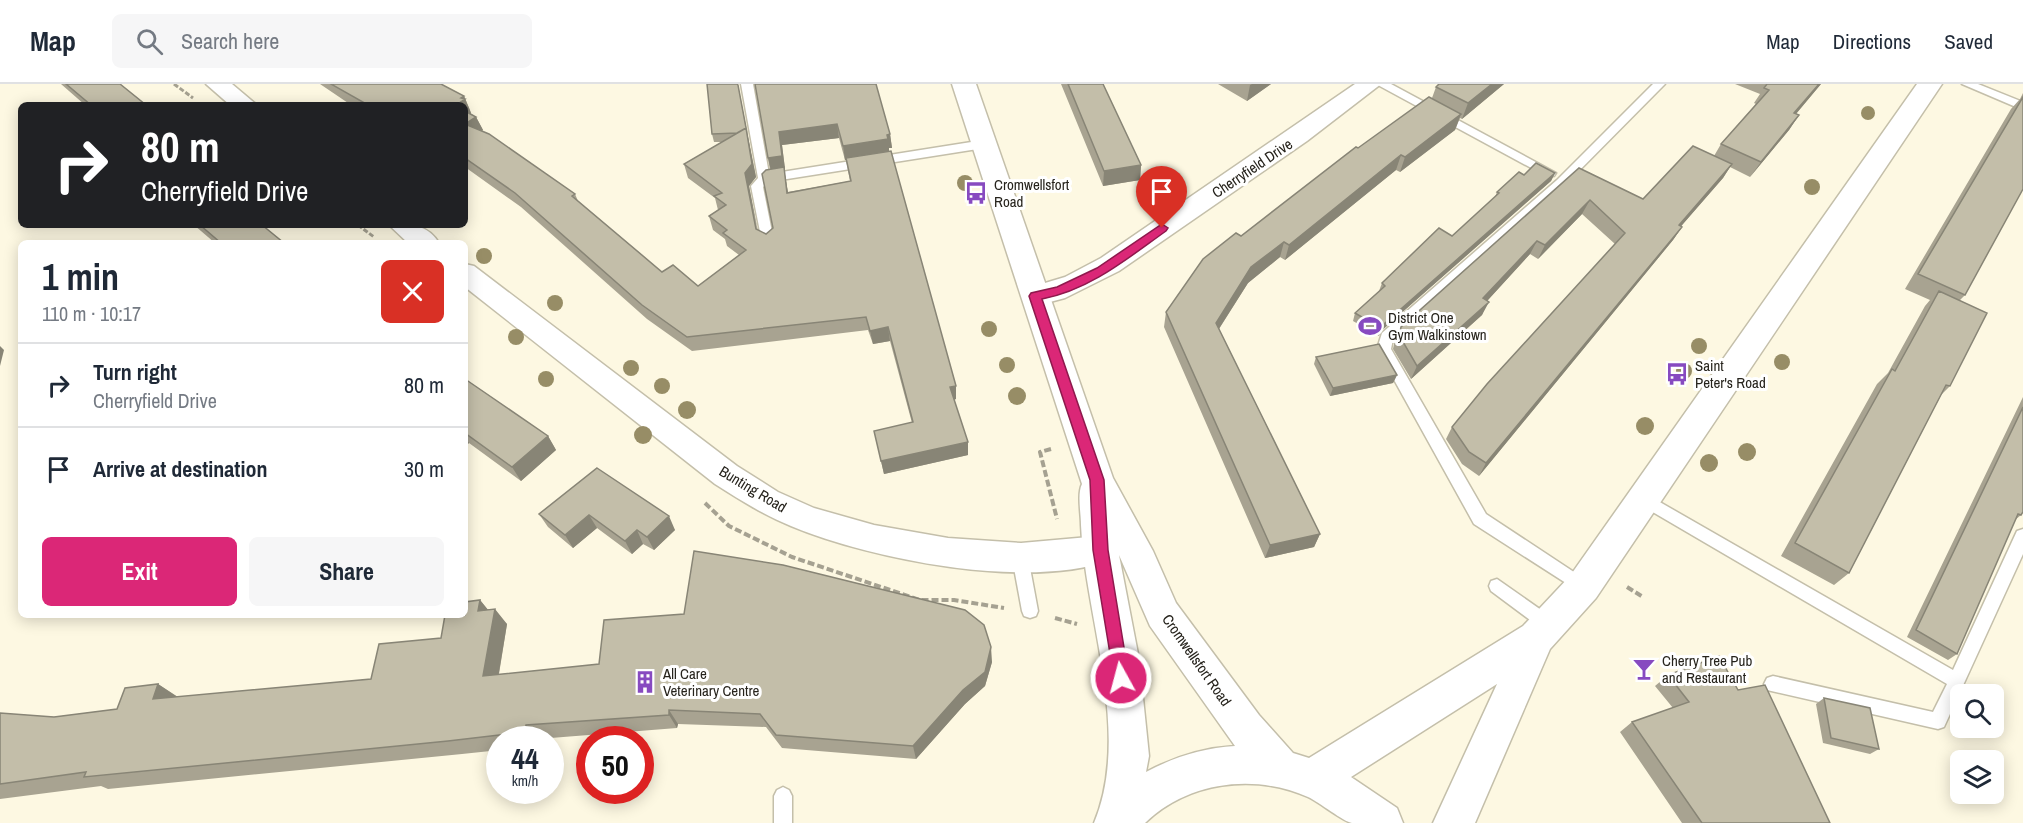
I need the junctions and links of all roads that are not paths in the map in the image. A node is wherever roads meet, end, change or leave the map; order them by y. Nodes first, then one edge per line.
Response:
1 (218, 84) edge
2 (747, 84) edge
3 (964, 84) edge
4 (1370, 84) edge
5 (1382, 84) edge
6 (1659, 84) edge
7 (1930, 84) edge
8 (1968, 84) edge
9 (241, 102) edge
10 (2023, 106) edge
11 (984, 144) junction
12 (764, 179) junction
13 (1563, 180) junction
14 (406, 228) edge
15 (422, 240) edge
16 (768, 242) edge
17 (468, 275) edge
18 (1035, 296) junction
19 (1097, 480) junction
20 (1644, 499) junction
21 (2023, 536) edge
22 (1100, 550) junction
23 (1020, 556) junction
24 (1497, 586) dead end
25 (1583, 587) junction
26 (1030, 611) dead end
27 (1542, 631) junction
28 (1957, 681) junction
29 (1773, 684) dead end
30 (1297, 772) junction
31 (783, 796) dead end
32 (1116, 822) edge
33 (783, 823) edge
34 (1382, 823) edge
35 (1455, 823) edge

1 - 9 street
2 - 12 lane
3 - 11 main road, Cromwellsfort Road
4 - 18 street, Cherryfield Drive
5 - 13 lane
6 - 13 lane
7 - 20 main road
8 - 10 lane
11 - 12 lane
11 - 18 main road, Cromwellsfort Road
12 - 16 lane
13 - 25 lane
14 - 15 street
17 - 23 street, Bunting Road
18 - 19 main road, Cromwellsfort Road
19 - 22 main road, Cromwellsfort Road
19 - 30 main road, Cromwellsfort Road
20 - 25 main road
20 - 28 lane
21 - 28 lane
22 - 23 street, Bunting Road
22 - 32 main road, Cromwellsfort Road
23 - 26 lane
24 - 27 lane
25 - 27 main road
27 - 30 main road
27 - 35 main road
28 - 29 lane
30 - 32 main road
30 - 34 main road
31 - 33 lane

